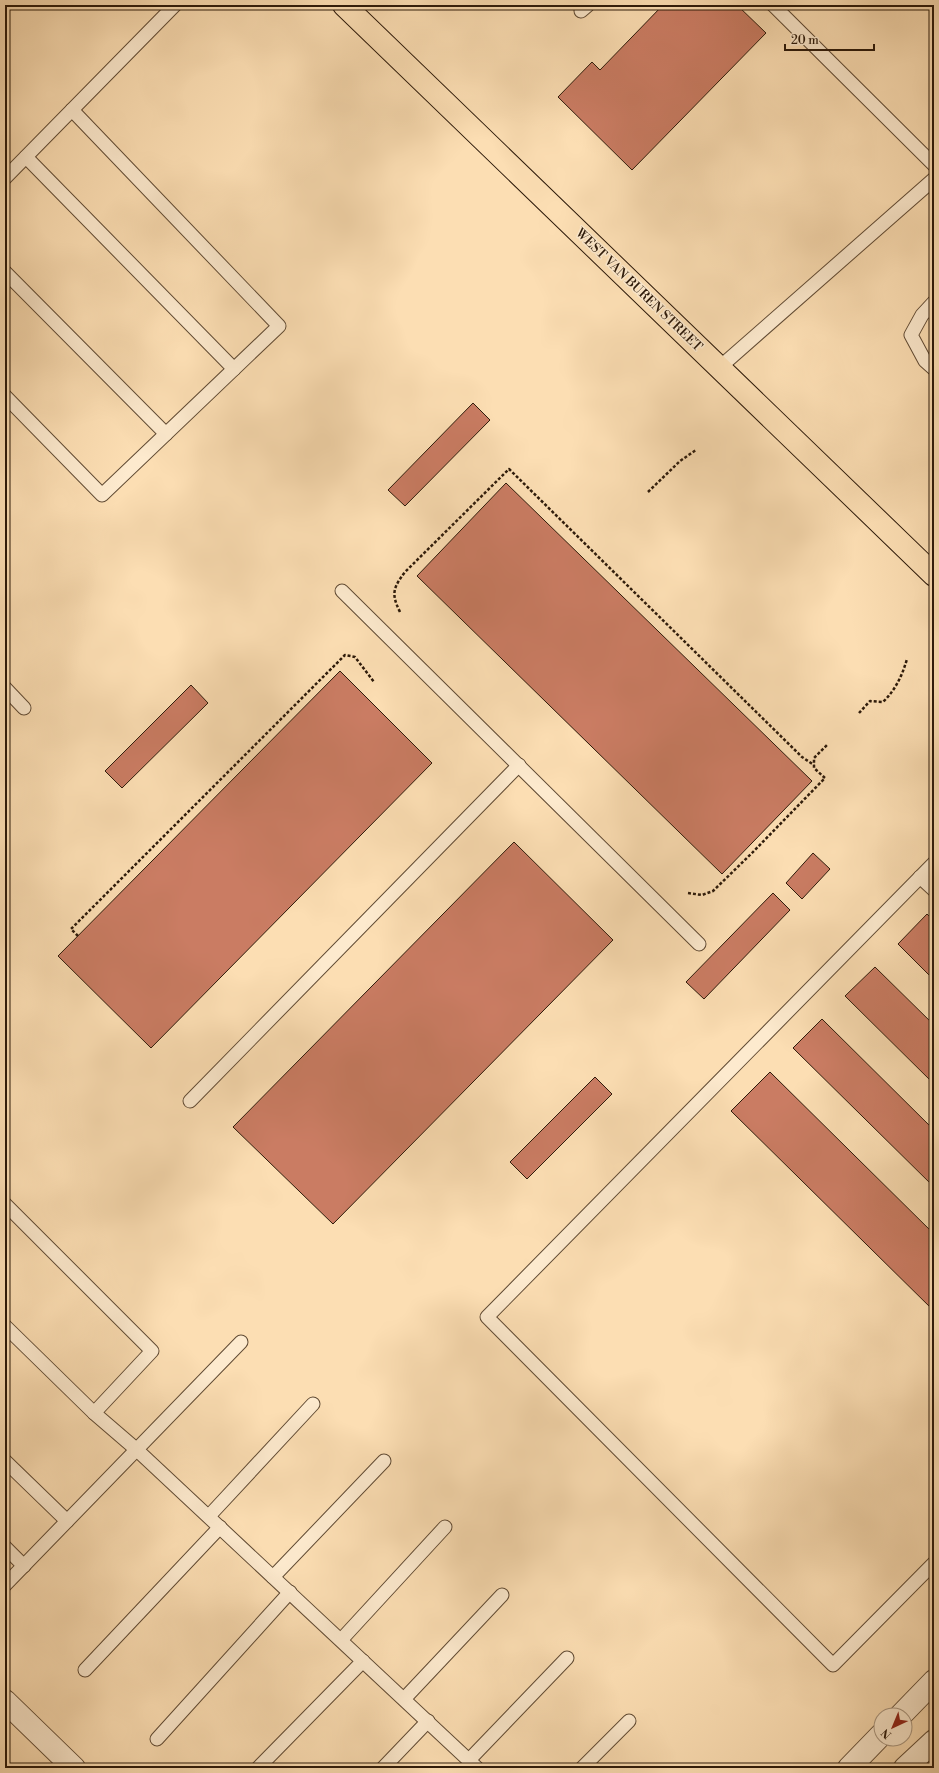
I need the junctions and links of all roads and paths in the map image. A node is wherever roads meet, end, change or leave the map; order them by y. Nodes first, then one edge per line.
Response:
1 (175, 5) edge
2 (344, 5) edge
3 (773, 5) edge
4 (72, 110) junction
5 (26, 157) junction
6 (934, 166) edge
7 (5, 178) edge
8 (934, 179) edge
9 (5, 272) edge
10 (934, 302) edge
11 (234, 368) junction
12 (719, 368) junction
13 (934, 369) edge
14 (5, 396) edge
15 (166, 434) junction
16 (696, 450) dead end
17 (648, 492) dead end
18 (934, 575) edge
19 (342, 591) dead end
20 (400, 612) dead end
21 (907, 659) dead end
22 (374, 682) dead end
23 (5, 688) edge
24 (24, 708) dead end
25 (859, 713) dead end
26 (827, 745) dead end
27 (519, 765) junction
28 (814, 765) junction
29 (934, 863) edge
30 (920, 877) junction
31 (934, 890) edge
32 (688, 893) dead end
33 (78, 936) dead end
34 (699, 944) dead end
35 (190, 1101) dead end
36 (5, 1204) edge
37 (5, 1326) edge
38 (241, 1342) dead end
39 (313, 1404) dead end
40 (94, 1413) junction
41 (137, 1450) junction
42 (5, 1461) edge
43 (384, 1461) dead end
44 (209, 1516) junction
45 (67, 1521) junction
46 (446, 1526) dead end
47 (220, 1527) junction
48 (5, 1547) edge
49 (934, 1563) edge
50 (24, 1566) junction
51 (274, 1577) junction
52 (5, 1585) edge
53 (290, 1592) junction
54 (502, 1595) dead end
55 (341, 1640) junction
56 (567, 1658) dead end
57 (363, 1661) junction
58 (84, 1670) dead end
59 (934, 1681) edge
60 (404, 1699) junction
61 (5, 1701) edge
62 (909, 1707) edge
63 (629, 1721) dead end
64 (428, 1722) junction
65 (157, 1739) dead end
66 (934, 1741) edge
67 (873, 1743) edge
68 (473, 1764) edge
69 (74, 1768) edge
70 (258, 1768) edge
71 (383, 1768) edge
72 (582, 1768) edge
73 (849, 1768) edge
74 (906, 1768) edge

1 - 4 lane
2 - 12 main road, WEST VAN BUREN STREET
3 - 6 lane
4 - 5 lane
4 - 11 lane
5 - 7 lane
5 - 11 lane
8 - 12 lane
9 - 15 lane
10 - 13 lane
11 - 15 lane
12 - 18 main road, WEST VAN BUREN STREET
14 - 15 lane
16 - 17 path
19 - 27 lane
20 - 28 path
21 - 25 path
22 - 33 path
23 - 24 lane
26 - 28 path
27 - 34 lane
27 - 35 lane
28 - 32 path
29 - 30 lane
30 - 31 lane
30 - 49 lane
36 - 40 lane
37 - 40 lane
38 - 41 lane
39 - 44 lane
40 - 41 lane
41 - 44 lane
41 - 45 lane
42 - 45 lane
43 - 51 lane
44 - 47 lane
45 - 50 lane
46 - 55 lane
47 - 51 lane
47 - 58 lane
48 - 50 lane
50 - 52 lane
51 - 53 lane
53 - 55 lane
53 - 65 lane
54 - 60 lane
55 - 57 lane
56 - 68 lane
57 - 60 lane
57 - 70 lane
59 - 62 street
60 - 64 lane
61 - 69 street
63 - 72 lane
64 - 68 lane
64 - 71 lane
66 - 74 street
67 - 73 street

